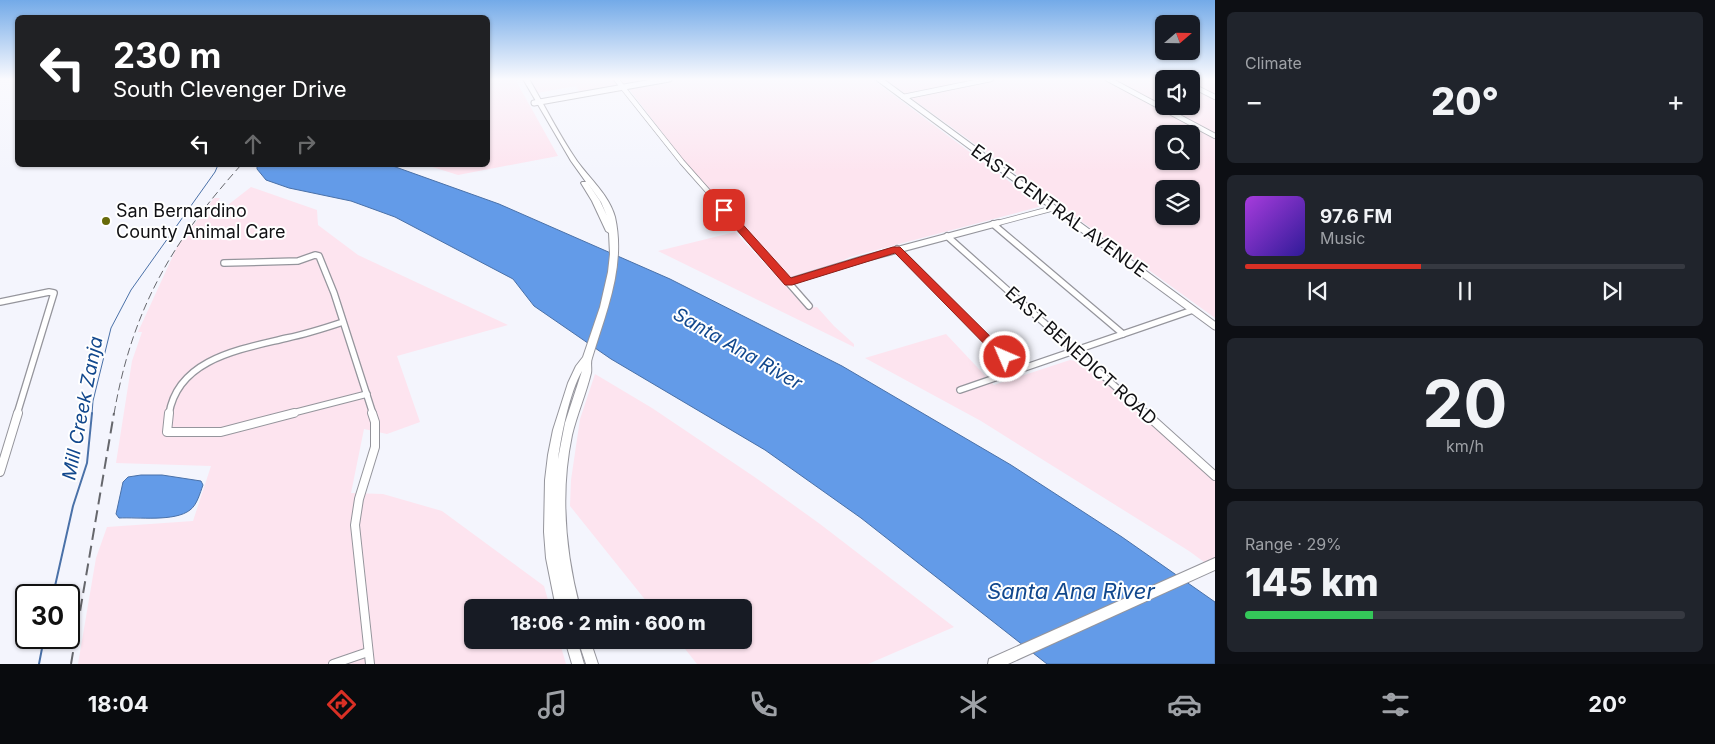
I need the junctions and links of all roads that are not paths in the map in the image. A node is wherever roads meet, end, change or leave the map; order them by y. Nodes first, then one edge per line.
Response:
1 (542, 110) edge
2 (641, 110) edge
3 (921, 110) edge
4 (1166, 110) edge
5 (551, 126) joint
6 (1215, 136) edge
7 (1054, 208) junction
8 (993, 224) junction
9 (946, 236) junction
10 (897, 249) junction
11 (224, 263) dead end
12 (788, 282) junction
13 (0, 302) edge
14 (810, 306) dead end
15 (1193, 310) junction
16 (344, 322) junction
17 (1215, 326) edge
18 (1123, 334) junction
19 (1075, 351) junction
20 (1018, 371) junction
21 (960, 390) dead end
22 (367, 394) junction
23 (563, 432) junction
24 (0, 472) edge
25 (1215, 476) edge
26 (1215, 564) edge
27 (1199, 571) joint
28 (560, 599) edge
29 (572, 599) edge
30 (574, 649) edge
31 (587, 649) edge
32 (368, 652) junction
33 (333, 664) edge
34 (370, 664) edge
35 (578, 664) edge
36 (592, 664) edge
37 (994, 664) edge

1 - 5 main road
2 - 12 street
3 - 7 street, EAST CENTRAL AVENUE
4 - 6 street
5 - 23 main road
7 - 8 street
7 - 15 street, EAST CENTRAL AVENUE
8 - 9 street
8 - 18 street
9 - 10 street
9 - 19 street, EAST BENEDICT ROAD
10 - 12 street
10 - 20 street
11 - 16 street
12 - 14 street
13 - 24 street
15 - 17 street, EAST CENTRAL AVENUE
15 - 18 street
16 - 22 street
16 - 22 street
18 - 19 street
19 - 20 street
19 - 25 street, EAST BENEDICT ROAD
20 - 21 street
22 - 32 street
23 - 28 main road
23 - 29 main road
26 - 27 main road
27 - 37 main road
30 - 35 main road
31 - 36 main road
32 - 33 street
32 - 34 street

